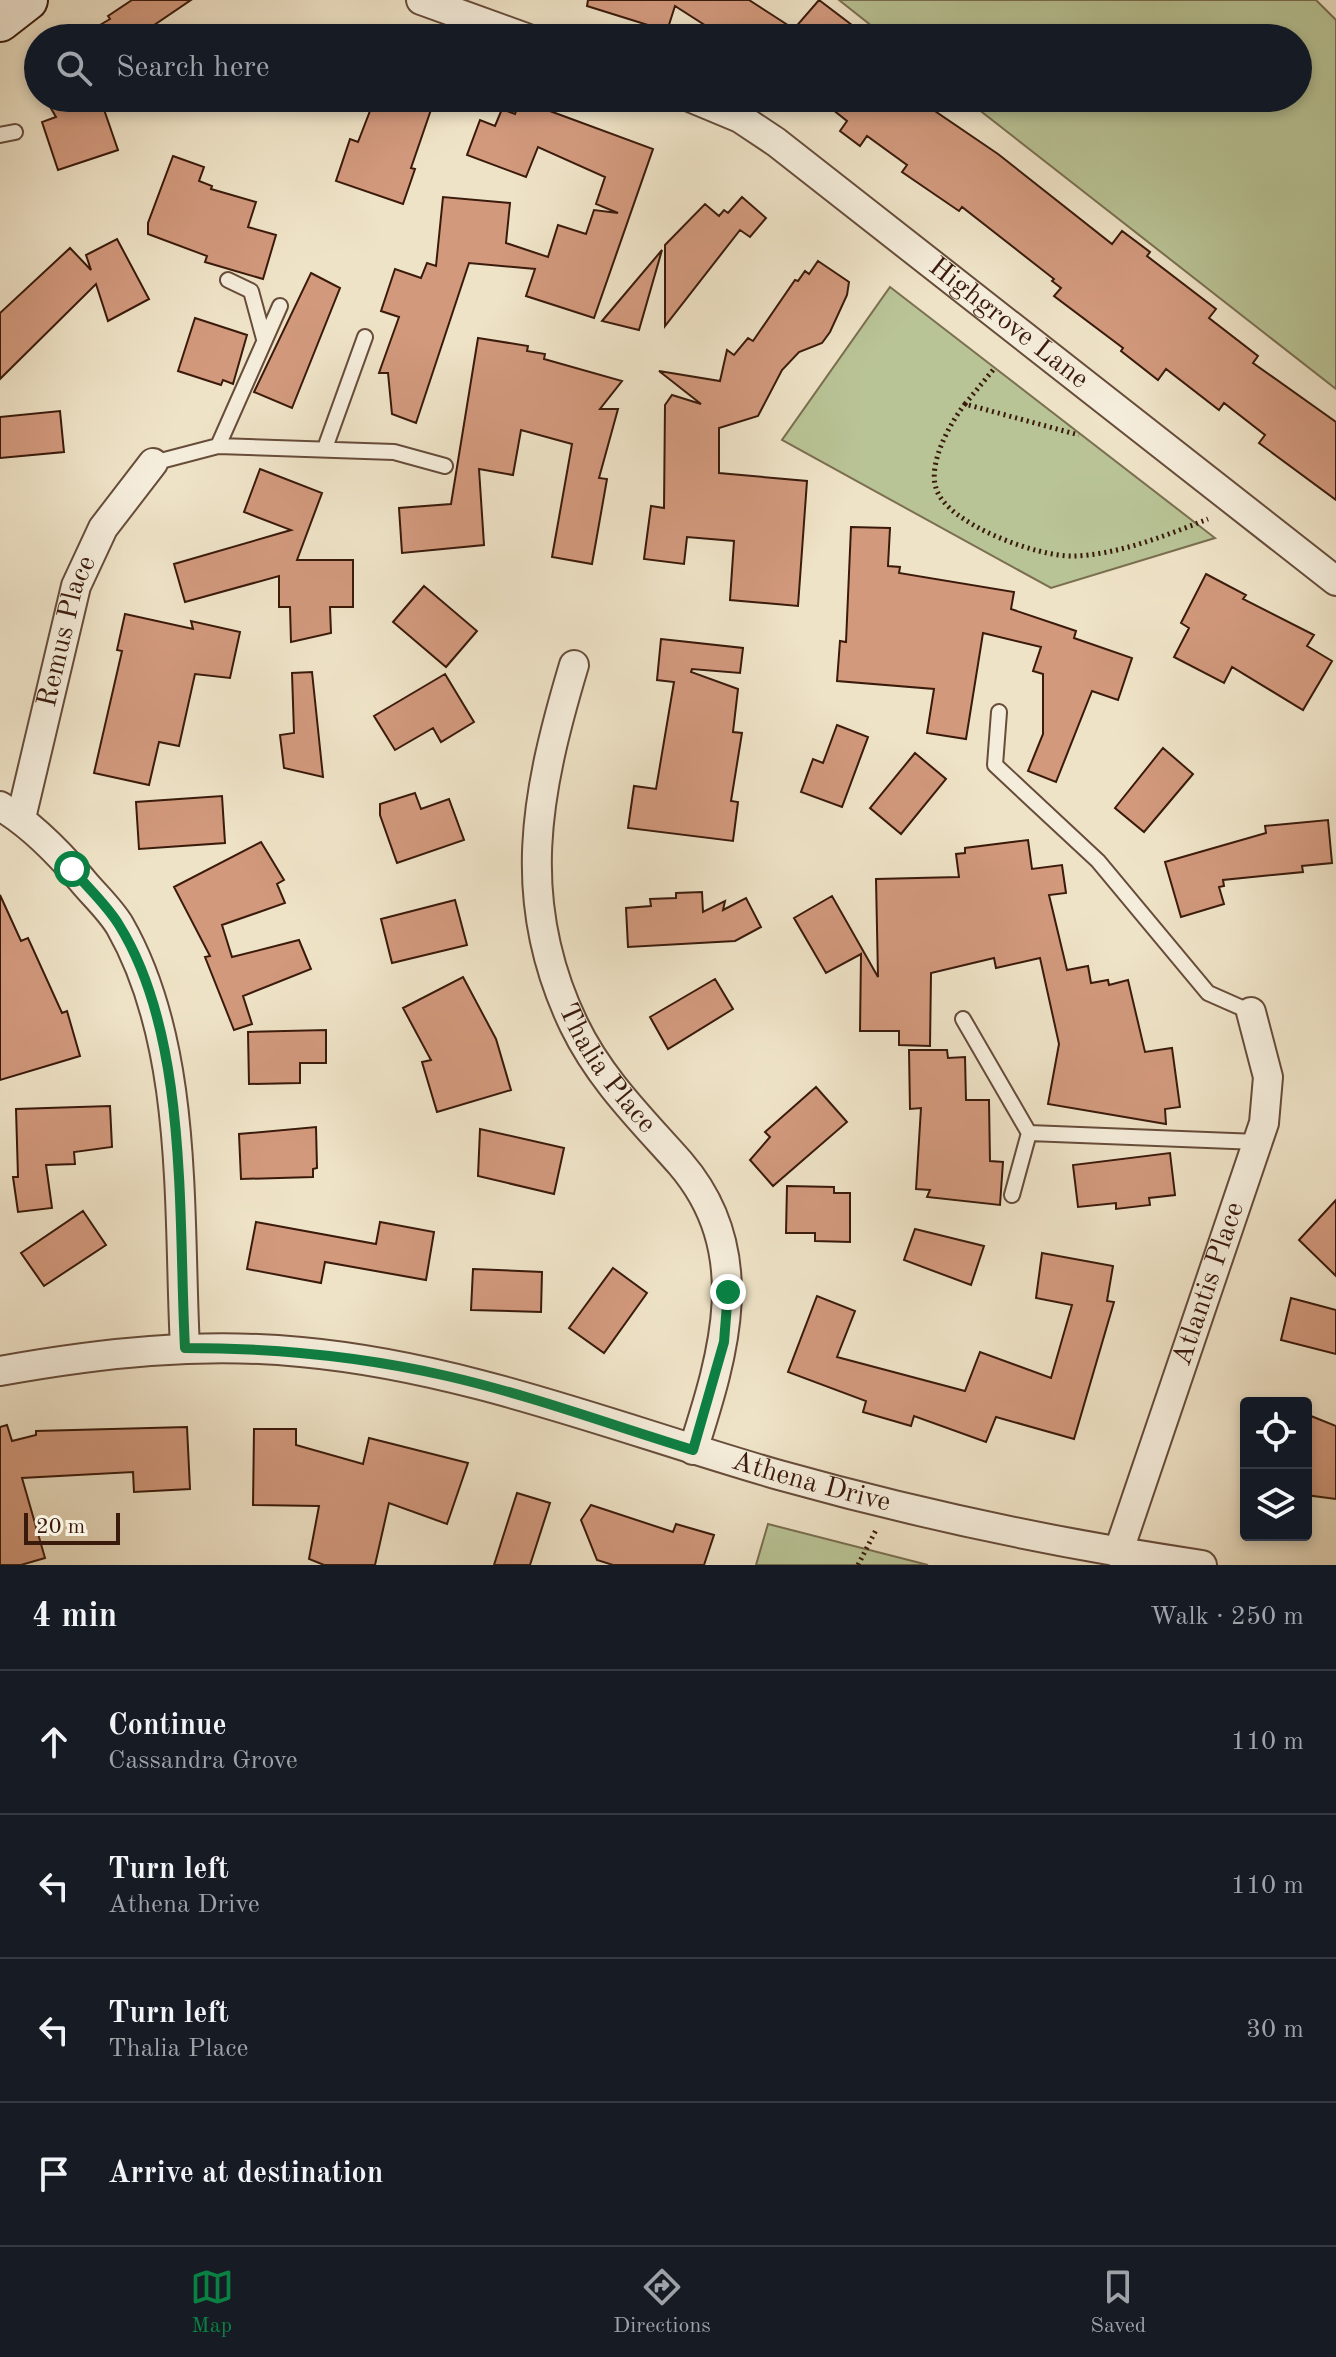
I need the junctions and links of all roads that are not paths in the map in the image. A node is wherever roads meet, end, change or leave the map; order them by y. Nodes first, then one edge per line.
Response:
1 (27, 0) edge
2 (421, 0) edge
3 (0, 21) edge
4 (487, 24) edge
5 (726, 112) edge
6 (228, 280) dead end
7 (280, 306) dead end
8 (365, 337) dead end
9 (264, 339) junction
10 (218, 446) junction
11 (325, 448) junction
12 (153, 463) joint
13 (445, 466) dead end
14 (1328, 572) edge
15 (574, 665) dead end
16 (999, 712) dead end
17 (10, 812) edge
18 (1251, 1012) joint
19 (963, 1019) dead end
20 (1029, 1133) junction
21 (1258, 1142) junction
22 (1012, 1195) dead end
23 (185, 1348) junction
24 (0, 1371) edge
25 (693, 1450) junction
26 (1118, 1553) junction
27 (1202, 1565) edge

1 - 3 main road
2 - 4 street
5 - 14 street, Highgrove Lane
6 - 9 lane
7 - 9 lane
8 - 11 lane
9 - 10 lane
10 - 11 lane
10 - 12 lane
11 - 13 lane
12 - 17 street, Remus Place
15 - 25 street, Thalia Place
16 - 18 lane
17 - 23 street
18 - 21 street, Atlantis Place
19 - 20 lane
20 - 21 lane
20 - 22 lane
21 - 26 street, Atlantis Place
23 - 24 street, Athena Drive
23 - 25 street, Athena Drive
25 - 26 street, Athena Drive
26 - 27 street, Athena Drive

